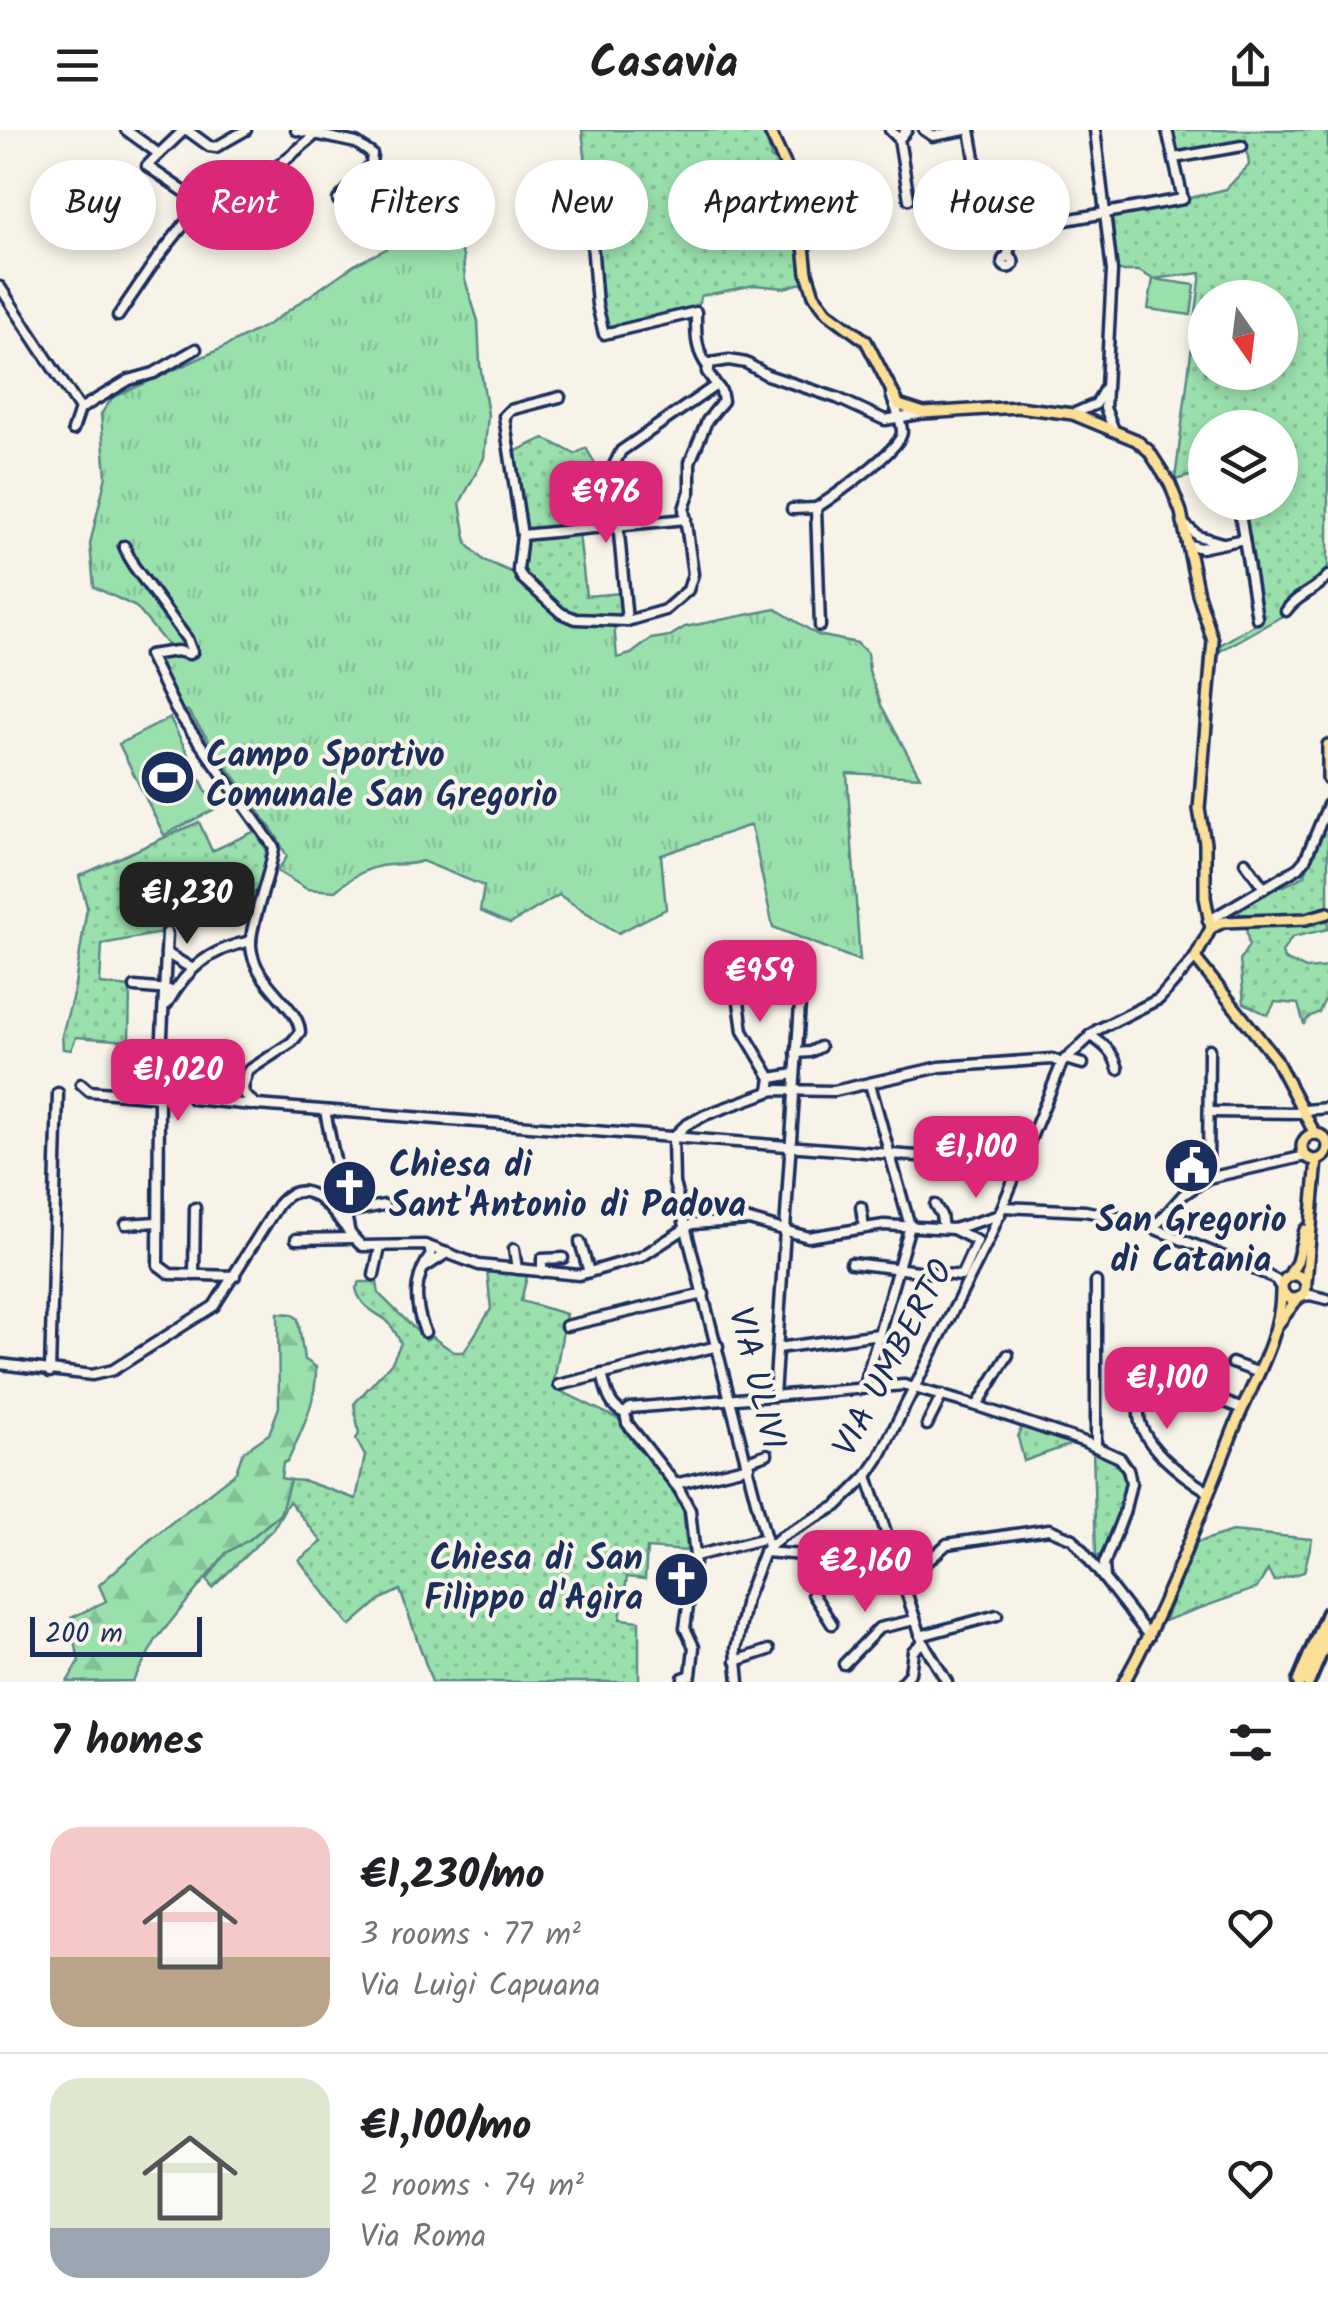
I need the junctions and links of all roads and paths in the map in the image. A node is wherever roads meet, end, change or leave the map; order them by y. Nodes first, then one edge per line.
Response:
1 (126, 130) edge
2 (185, 130) edge
3 (246, 130) edge
4 (296, 130) edge
5 (769, 130) edge
6 (890, 130) edge
7 (907, 130) edge
8 (924, 130) edge
9 (967, 130) edge
10 (1096, 130) edge
11 (1167, 130) edge
12 (318, 132) edge
13 (900, 139) junction
14 (1242, 146) dead end
15 (159, 154) junction
16 (1174, 158) junction
17 (284, 160) edge
18 (371, 160) edge
19 (975, 160) edge
20 (176, 186) edge
21 (909, 199) dead end
22 (1107, 213) junction
23 (176, 235) edge
24 (593, 250) edge
25 (1008, 256) dead end
26 (0, 287) edge
27 (118, 316) dead end
28 (196, 349) dead end
29 (709, 368) junction
30 (715, 386) junction
31 (560, 397) dead end
32 (1100, 406) junction
33 (80, 409) junction
34 (899, 413) junction
35 (1072, 414) junction
36 (1094, 421) junction
37 (73, 430) dead end
38 (1114, 430) junction
39 (816, 508) junction
40 (792, 509) dead end
41 (686, 519) junction
42 (1241, 520) edge
43 (1184, 524) junction
44 (618, 526) junction
45 (522, 535) junction
46 (1202, 538) junction
47 (1244, 539) junction
48 (1222, 542) junction
49 (1188, 544) junction
50 (124, 546) dead end
51 (1202, 548) junction
52 (1192, 566) junction
53 (1328, 576) edge
54 (1286, 611) dead end
55 (1258, 618) dead end
56 (627, 621) junction
57 (820, 626) dead end
58 (1327, 756) edge
59 (1328, 779) edge
60 (1328, 805) edge
61 (1246, 862) dead end
62 (1264, 888) junction
63 (1328, 913) edge
64 (1210, 924) junction
65 (167, 932) dead end
66 (250, 941) junction
67 (166, 954) junction
68 (1195, 958) junction
69 (191, 968) junction
70 (802, 974) dead end
71 (736, 980) dead end
72 (135, 987) dead end
73 (169, 990) junction
74 (1090, 1035) junction
75 (820, 1047) dead end
76 (1209, 1048) dead end
77 (796, 1054) junction
78 (1061, 1060) junction
79 (1082, 1064) dead end
80 (1118, 1069) dead end
81 (795, 1074) junction
82 (770, 1076) junction
83 (81, 1084) dead end
84 (870, 1084) junction
85 (794, 1089) junction
86 (58, 1092) dead end
87 (767, 1092) junction
88 (160, 1096) junction
89 (193, 1099) dead end
90 (257, 1105) junction
91 (1328, 1108) edge
92 (325, 1111) junction
93 (1209, 1112) junction
94 (1303, 1112) junction
95 (1317, 1136) edge
96 (673, 1137) junction
97 (791, 1146) junction
98 (1328, 1150) edge
99 (890, 1154) junction
100 (1310, 1158) junction
101 (1020, 1164) junction
102 (1208, 1178) junction
103 (357, 1194) dead end
104 (384, 1206) dead end
105 (934, 1206) dead end
106 (346, 1207) junction
107 (861, 1207) dead end
108 (195, 1208) dead end
109 (1002, 1211) junction
110 (1164, 1218) junction
111 (157, 1222) junction
112 (1140, 1222) junction
113 (126, 1224) dead end
114 (688, 1226) junction
115 (910, 1226) junction
116 (864, 1228) junction
117 (948, 1228) junction
118 (408, 1232) dead end
119 (1168, 1232) junction
120 (784, 1233) junction
121 (352, 1236) junction
122 (296, 1239) dead end
123 (580, 1242) dead end
124 (414, 1245) junction
125 (429, 1246) junction
126 (380, 1247) junction
127 (514, 1249) dead end
128 (447, 1253) junction
129 (562, 1258) dead end
130 (850, 1264) dead end
131 (898, 1268) junction
132 (517, 1269) junction
133 (420, 1270) junction
134 (542, 1272) junction
135 (589, 1272) junction
136 (194, 1275) junction
137 (374, 1275) dead end
138 (235, 1276) junction
139 (1096, 1282) dead end
140 (1284, 1283) junction
141 (1306, 1283) junction
142 (704, 1294) junction
143 (1299, 1297) junction
144 (1327, 1299) edge
145 (566, 1326) dead end
146 (1274, 1329) junction
147 (425, 1332) dead end
148 (879, 1334) junction
149 (718, 1346) junction
150 (778, 1348) junction
151 (1008, 1355) dead end
152 (1148, 1363) dead end
153 (1232, 1363) dead end
154 (1, 1364) edge
155 (50, 1372) junction
156 (1257, 1372) junction
157 (602, 1374) junction
158 (559, 1385) dead end
159 (914, 1387) junction
160 (863, 1389) junction
161 (942, 1395) junction
162 (1208, 1395) dead end
163 (774, 1396) junction
164 (732, 1400) junction
165 (978, 1406) junction
166 (1242, 1409) junction
167 (625, 1412) junction
168 (927, 1425) dead end
169 (1096, 1447) junction
170 (767, 1454) dead end
171 (748, 1464) junction
172 (867, 1476) junction
173 (675, 1484) junction
174 (1209, 1492) junction
175 (766, 1545) junction
176 (819, 1553) dead end
177 (1106, 1554) junction
178 (804, 1555) junction
179 (695, 1556) junction
180 (1093, 1563) junction
181 (828, 1576) dead end
182 (1105, 1578) junction
183 (904, 1583) junction
184 (813, 1594) dead end
185 (1124, 1602) junction
186 (1328, 1613) edge
187 (996, 1615) dead end
188 (1157, 1619) junction
189 (915, 1620) junction
190 (832, 1624) dead end
191 (1328, 1624) edge
192 (1328, 1635) edge
193 (1149, 1636) junction
194 (922, 1639) junction
195 (769, 1650) dead end
196 (736, 1661) junction
197 (844, 1664) dead end
198 (682, 1682) edge
199 (739, 1682) edge
200 (902, 1682) edge
201 (947, 1682) edge
202 (1124, 1682) edge
203 (1304, 1682) edge

1 - 15 street
2 - 3 street
2 - 15 street
4 - 12 street
5 - 34 main road
6 - 13 street
7 - 13 street
8 - 9 street
9 - 19 street
10 - 22 street
11 - 16 street
12 - 17 street
12 - 18 street
13 - 21 street
14 - 16 street
15 - 20 street
16 - 22 street
22 - 25 street
22 - 32 street
23 - 27 street
24 - 29 street
26 - 33 street
28 - 33 street
29 - 30 street
29 - 34 street
30 - 41 street
30 - 44 street
31 - 45 street
32 - 35 street
32 - 36 street
32 - 38 street
33 - 37 street
34 - 35 main road
34 - 39 street
35 - 36 main road
36 - 38 main road
38 - 43 main road
39 - 40 street
39 - 57 street
41 - 44 street
41 - 56 street
42 - 47 street
43 - 46 street
43 - 49 main road
44 - 45 street
44 - 56 street
45 - 56 street
46 - 48 street
46 - 49 street
47 - 48 street
47 - 55 street
48 - 51 street
49 - 51 street
49 - 52 main road
50 - 66 street
51 - 52 street
52 - 64 main road
53 - 54 street
58 - 59 main road
60 - 62 street
61 - 62 street
62 - 64 street
63 - 64 main road
64 - 68 main road
65 - 67 street
66 - 69 street
66 - 90 street
67 - 69 street
67 - 73 street
68 - 74 street
68 - 94 main road
69 - 73 street
70 - 77 street
71 - 82 street
72 - 73 street
73 - 88 street
74 - 78 street
74 - 80 street
75 - 77 street
76 - 93 street
77 - 81 street
78 - 79 street
78 - 84 street
78 - 101 street
81 - 82 street
81 - 85 street
82 - 87 street
83 - 88 street
84 - 85 street
84 - 99 street
85 - 87 street
85 - 97 street
86 - 155 street
87 - 96 street
88 - 111 street
89 - 90 street
90 - 92 street
91 - 94 street
92 - 96 street
92 - 106 street
93 - 94 street
93 - 102 street
94 - 95 main road
95 - 98 main road
95 - 100 main road
96 - 97 street
96 - 114 street, VIA ULIVI
97 - 99 street
97 - 120 street
98 - 100 main road
99 - 101 street
99 - 115 street
100 - 102 street
100 - 140 main road
100 - 141 main road
101 - 109 street
102 - 110 street
103 - 106 street
104 - 106 street
105 - 117 street
106 - 121 street
107 - 116 street
108 - 136 street
109 - 112 street
109 - 117 street
109 - 159 street, VIA UMBERTO
110 - 112 street
110 - 119 street
111 - 113 street
111 - 136 street
112 - 119 street
114 - 120 street
114 - 135 street
114 - 142 street, VIA ULIVI
115 - 116 street
115 - 117 street
115 - 131 street
116 - 120 street
117 - 131 street
118 - 124 street
119 - 140 street
120 - 150 street
121 - 122 street
121 - 126 street
121 - 138 street
123 - 135 street
124 - 125 street
124 - 126 street
125 - 128 street
125 - 133 street
126 - 137 street
127 - 132 street
128 - 132 street
128 - 133 street
129 - 134 street
130 - 131 street
131 - 148 street
132 - 134 street
133 - 147 street
134 - 135 street
136 - 138 street
138 - 155 street
139 - 169 street
140 - 141 main road
140 - 143 main road
140 - 146 main road
141 - 143 main road
141 - 144 street
142 - 145 street
142 - 149 street, VIA ULIVI
143 - 144 street
143 - 146 main road
146 - 156 main road
148 - 150 street
148 - 160 street
149 - 157 street
149 - 164 street, VIA ULIVI
150 - 163 street
151 - 165 street
152 - 174 street
153 - 156 street
154 - 155 street
156 - 166 main road
157 - 158 street
157 - 167 street
159 - 160 street
159 - 161 street
159 - 172 street, VIA UMBERTO
160 - 163 street
161 - 165 street
161 - 168 street
162 - 166 street
163 - 164 street
164 - 167 street
164 - 171 street, VIA ULIVI
165 - 169 street
166 - 174 main road
167 - 173 street
169 - 177 street
170 - 171 street
171 - 173 street
171 - 175 street, VIA ULIVI
172 - 175 street, VIA UMBERTO
172 - 183 street
173 - 179 street
174 - 188 main road
175 - 178 street
175 - 179 street
175 - 196 street
176 - 178 street
177 - 180 street
177 - 182 street
178 - 181 street
179 - 198 street
180 - 182 street
180 - 183 street
182 - 185 street
183 - 189 street
184 - 190 street
185 - 188 street
185 - 193 street
186 - 203 highway
187 - 194 street
188 - 193 main road
189 - 194 street
189 - 197 street
191 - 203 highway
192 - 203 highway
193 - 202 main road
194 - 200 street
194 - 201 street
195 - 196 street
196 - 199 street

